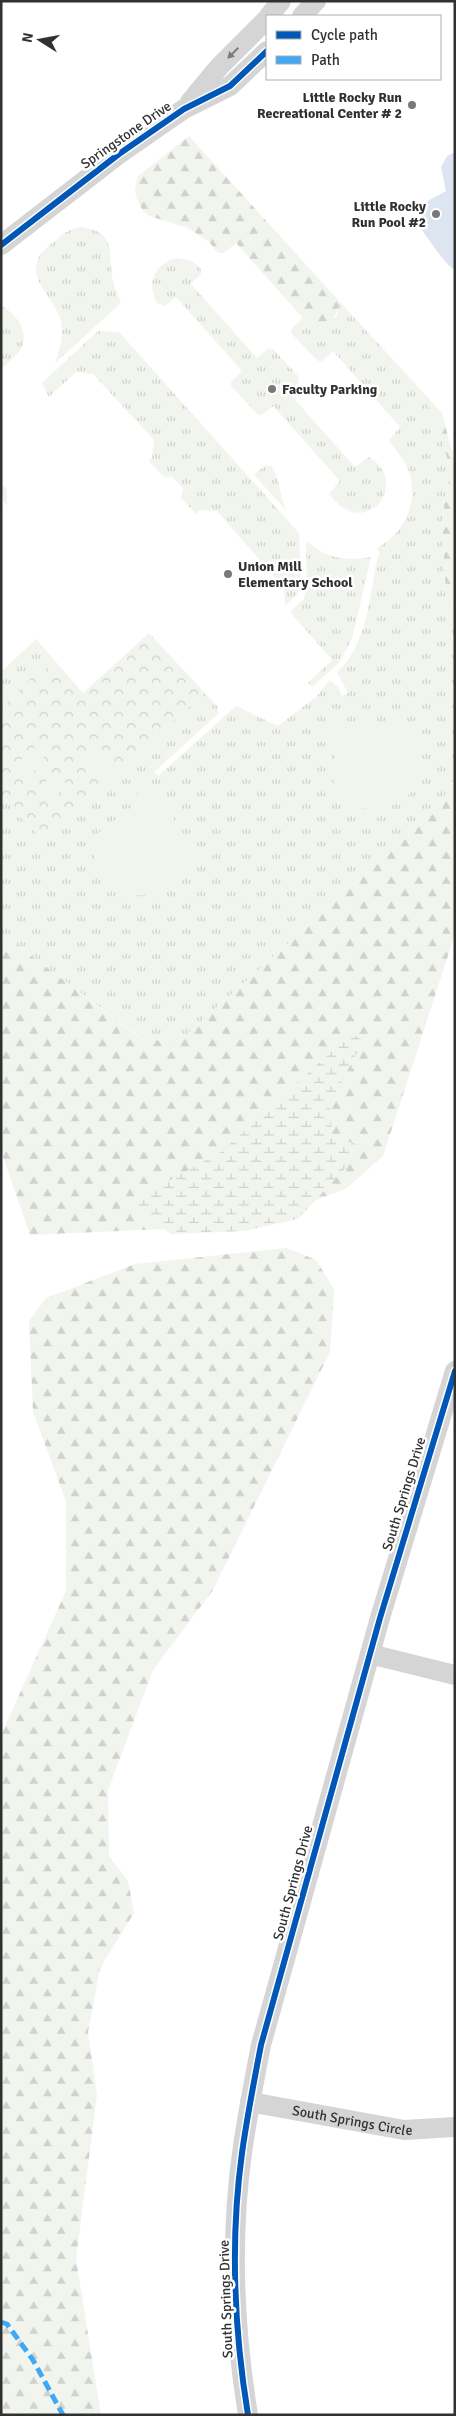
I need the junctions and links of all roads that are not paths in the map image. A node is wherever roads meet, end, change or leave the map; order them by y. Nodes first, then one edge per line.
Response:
1 (280, 1) edge
2 (316, 1) edge
3 (270, 15) edge
4 (303, 15) edge
5 (266, 19) edge
6 (266, 52) edge
7 (184, 110) junction
8 (1, 245) edge
9 (455, 1371) edge
10 (370, 1654) junction
11 (455, 1675) edge
12 (250, 2102) junction
13 (455, 2127) edge
14 (248, 2415) edge

1 - 3 street, Springstone Drive
2 - 4 street
5 -> 7 street, Springstone Drive
6 - 7 street, Springstone Drive
7 - 8 street, Springstone Drive
9 - 10 street, South Springs Drive
10 - 11 street
10 - 12 street, South Springs Drive
12 - 13 street, South Springs Circle
12 - 14 street, South Springs Drive

